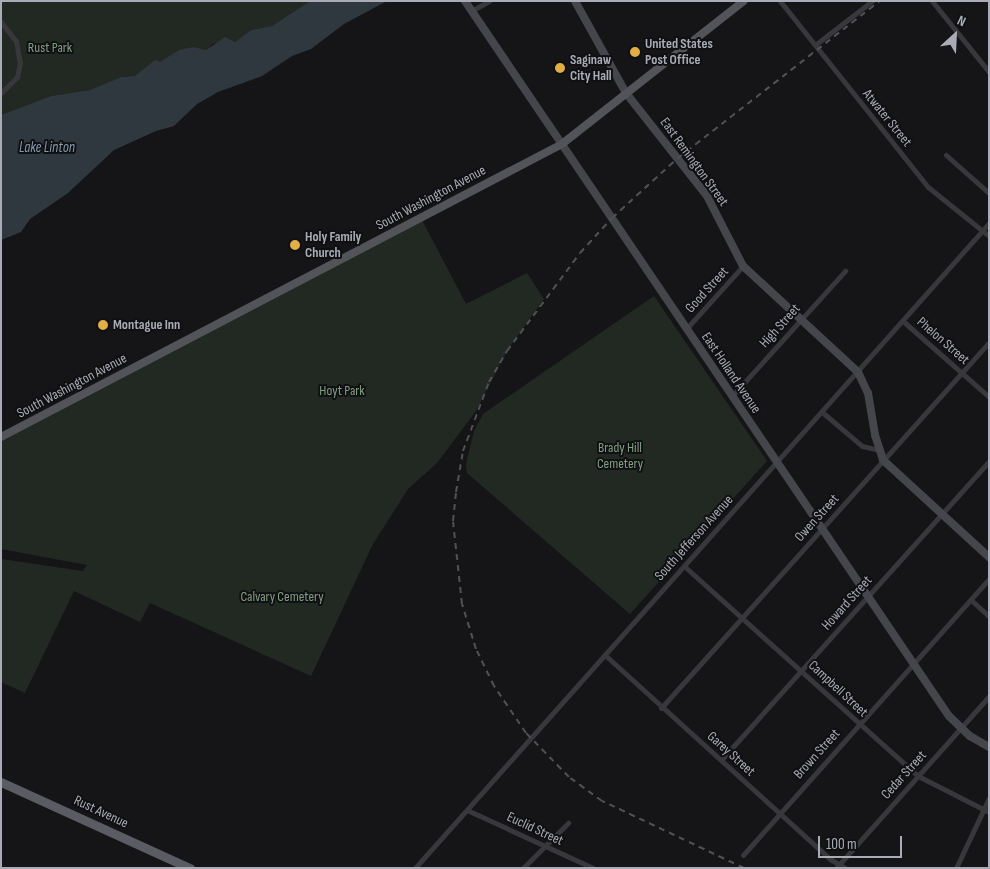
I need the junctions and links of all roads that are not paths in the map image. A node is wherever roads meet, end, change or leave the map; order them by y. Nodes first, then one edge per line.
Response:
1 (465, 1) edge
2 (489, 1) edge
3 (575, 1) edge
4 (744, 1) edge
5 (780, 1) edge
6 (872, 1) edge
7 (932, 1) edge
8 (471, 11) junction
9 (1, 22) edge
10 (815, 45) junction
11 (989, 72) edge
12 (1, 93) edge
13 (626, 93) junction
14 (562, 144) junction
15 (946, 156) dead end
16 (989, 193) edge
17 (989, 223) edge
18 (982, 230) junction
19 (989, 236) edge
20 (743, 266) junction
21 (845, 271) dead end
22 (801, 319) junction
23 (904, 322) junction
24 (686, 329) junction
25 (989, 342) edge
26 (858, 372) junction
27 (962, 373) junction
28 (732, 396) junction
29 (989, 397) edge
30 (822, 412) junction
31 (1, 437) edge
32 (879, 450) junction
33 (883, 460) junction
34 (989, 461) edge
35 (778, 462) junction
36 (942, 514) junction
37 (823, 528) junction
38 (989, 557) edge
39 (684, 566) junction
40 (989, 579) edge
41 (869, 596) junction
42 (971, 600) junction
43 (743, 618) junction
44 (989, 618) edge
45 (605, 655) junction
46 (913, 662) junction
47 (801, 671) junction
48 (989, 696) edge
49 (661, 708) junction
50 (859, 724) junction
51 (960, 728) junction
52 (989, 748) edge
53 (721, 760) junction
54 (918, 776) junction
55 (1, 782) edge
56 (989, 798) edge
57 (467, 810) junction
58 (986, 810) edge
59 (779, 813) junction
60 (568, 823) dead end
61 (547, 847) junction
62 (743, 855) dead end
63 (837, 866) edge
64 (190, 868) edge
65 (415, 868) edge
66 (523, 868) edge
67 (593, 868) edge
68 (844, 868) edge
69 (956, 868) edge

1 - 8 main road, East Holland Avenue
2 - 8 street
3 - 13 main road, East Remington Street
4 - 13 main road, South Washington Avenue
5 - 10 street, Atwater Street
6 - 10 street
7 - 11 street
8 - 14 main road, East Holland Avenue
9 - 12 street
10 - 18 street, Atwater Street
13 - 14 main road, South Washington Avenue
13 - 20 main road, East Remington Street
14 - 24 main road, East Holland Avenue
14 - 31 main road, South Washington Avenue
15 - 16 street
17 - 18 street, South Jefferson Avenue
18 - 19 street, Atwater Street
18 - 23 street, South Jefferson Avenue
20 - 22 main road, East Remington Street
20 - 24 street, Good Street
21 - 22 street, High Street
22 - 26 main road, East Remington Street
22 - 28 street, High Street
23 - 26 street, South Jefferson Avenue
23 - 27 street, Phelon Street
24 - 28 main road, East Holland Avenue
25 - 27 street, Owen Street
26 - 30 street, South Jefferson Avenue
26 - 32 main road, East Remington Street
27 - 29 street, Phelon Street
27 - 33 street, Owen Street
28 - 35 main road, East Holland Avenue
30 - 32 street
30 - 35 street, South Jefferson Avenue
32 - 33 main road, East Remington Street
33 - 36 main road, East Remington Street
33 - 37 street, Owen Street
34 - 36 street, Howard Street
35 - 37 main road, East Holland Avenue
35 - 39 street, South Jefferson Avenue
36 - 38 main road, East Remington Street
36 - 41 street, Howard Street
37 - 41 main road, East Holland Avenue
37 - 43 street, Owen Street
39 - 43 street, Campbell Street
39 - 45 street, South Jefferson Avenue
40 - 42 street, Brown Street
41 - 46 main road, East Holland Avenue
41 - 47 street, Howard Street
42 - 44 street
42 - 46 street, Brown Street
43 - 47 street, Campbell Street
43 - 49 street, Owen Street
45 - 49 street, Garey Street
45 - 57 street, South Jefferson Avenue
46 - 50 street, Brown Street
46 - 51 main road, East Holland Avenue
47 - 50 street, Campbell Street
47 - 53 street, Howard Street
48 - 51 street, Cedar Street
49 - 53 street, Garey Street
50 - 54 street, Campbell Street
50 - 59 street, Brown Street
51 - 52 main road, East Holland Avenue
51 - 54 street, Cedar Street
53 - 59 street, Garey Street
54 - 58 street, Campbell Street
54 - 63 street, Cedar Street
55 - 64 highway, Rust Avenue
56 - 58 street
57 - 61 street, Euclid Street
57 - 65 street, South Jefferson Avenue
58 - 69 street
59 - 62 street, Brown Street
59 - 63 street, Garey Street
60 - 61 street
61 - 66 street
61 - 67 street, Euclid Street
63 - 68 street, Garey Street

